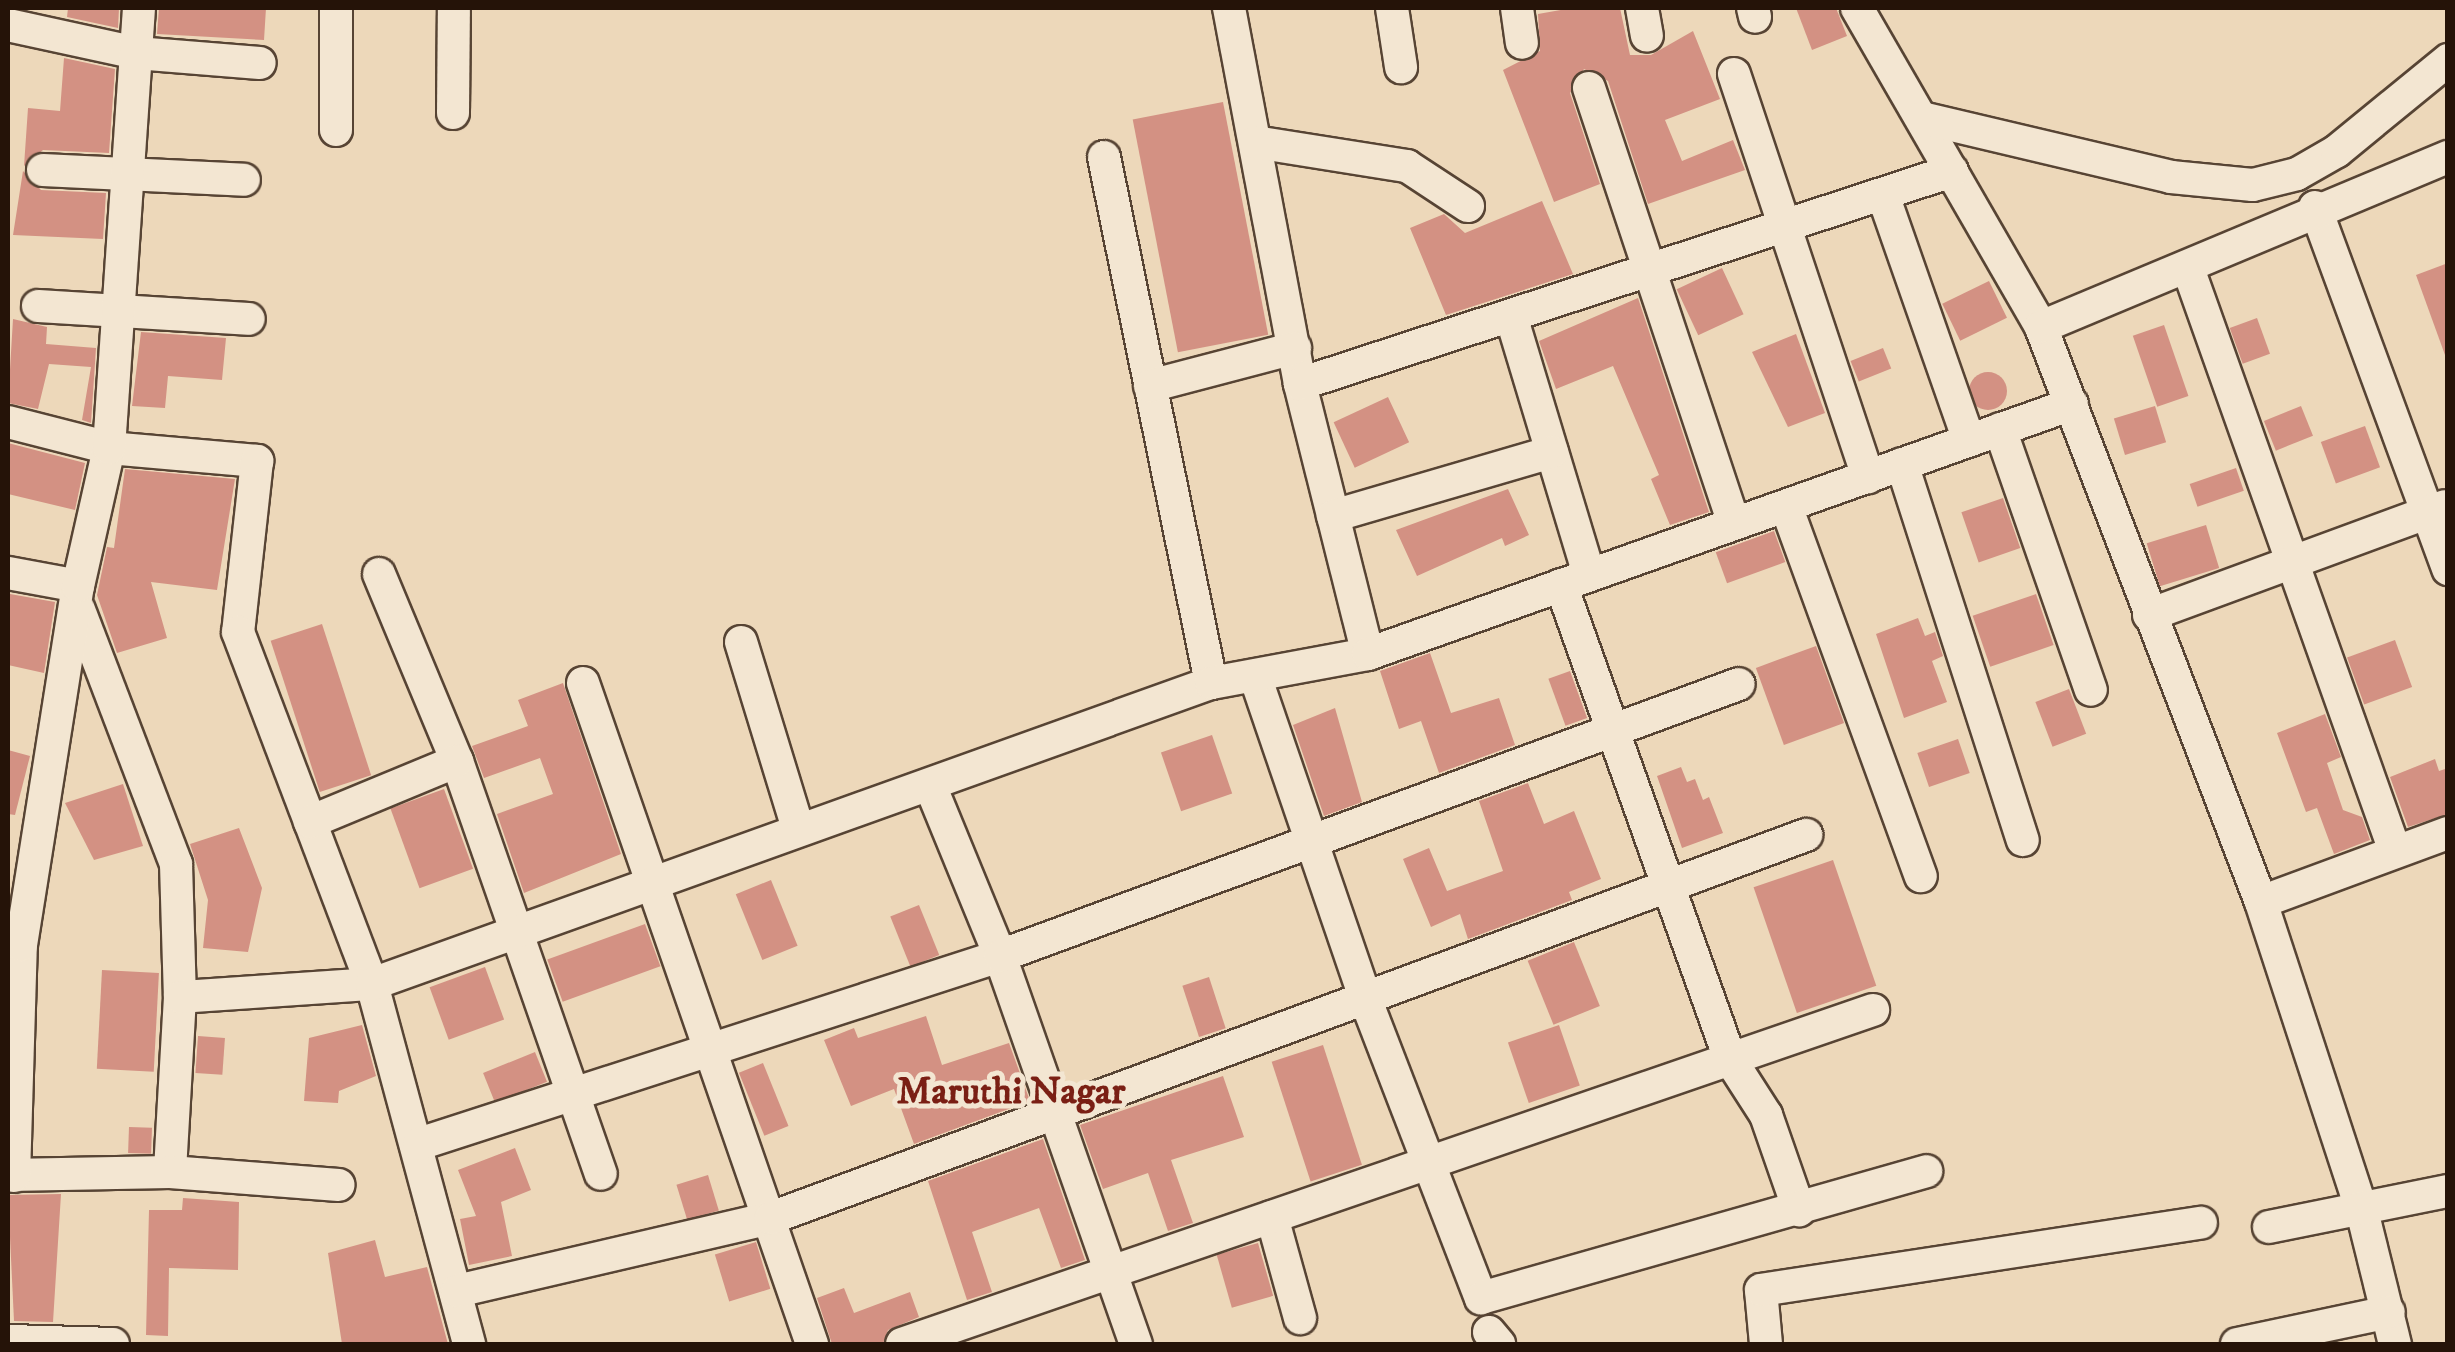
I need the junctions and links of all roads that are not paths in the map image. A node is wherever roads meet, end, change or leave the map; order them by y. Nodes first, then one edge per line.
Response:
1 (139, 8) edge
2 (336, 8) edge
3 (454, 8) edge
4 (1229, 8) edge
5 (1392, 8) edge
6 (1517, 8) edge
7 (1857, 8) edge
8 (8, 25) edge
9 (1522, 42) dead end
10 (136, 53) junction
11 (2448, 60) edge
12 (260, 63) dead end
13 (1401, 67) dead end
14 (1734, 74) dead end
15 (1589, 88) dead end
16 (453, 113) dead end
17 (1922, 118) junction
18 (336, 130) dead end
19 (1255, 142) junction
20 (1104, 158) dead end
21 (2447, 159) edge
22 (42, 170) dead end
23 (1952, 171) junction
24 (133, 174) junction
25 (244, 180) dead end
26 (1882, 196) junction
27 (1468, 206) dead end
28 (2315, 206) junction
29 (1786, 228) junction
30 (1649, 270) junction
31 (2189, 270) junction
32 (38, 306) dead end
33 (122, 312) junction
34 (1510, 316) junction
35 (250, 319) dead end
36 (2041, 326) junction
37 (1295, 348) junction
38 (1300, 384) junction
39 (1150, 386) junction
40 (2072, 404) junction
41 (8, 422) edge
42 (2000, 429) junction
43 (1969, 440) junction
44 (109, 448) junction
45 (1552, 452) junction
46 (1902, 464) junction
47 (1868, 477) junction
48 (1786, 506) junction
49 (2438, 509) edge
50 (1333, 516) junction
51 (1734, 524) junction
52 (2294, 562) junction
53 (2448, 569) edge
54 (8, 573) edge
55 (378, 574) dead end
56 (1575, 580) junction
57 (78, 598) junction
58 (2148, 615) junction
59 (741, 642) dead end
60 (1368, 654) junction
61 (1255, 676) junction
62 (584, 683) dead end
63 (1212, 683) junction
64 (1739, 684) dead end
65 (2091, 690) dead end
66 (1610, 726) junction
67 (457, 761) junction
68 (930, 785) junction
69 (310, 822) junction
70 (798, 829) junction
71 (2448, 834) edge
72 (1806, 835) dead end
73 (2022, 840) dead end
74 (1311, 841) junction
75 (2395, 850) junction
76 (1921, 876) dead end
77 (652, 886) junction
78 (1666, 886) junction
79 (2261, 902) junction
80 (516, 930) junction
81 (1000, 956) junction
82 (372, 984) junction
83 (180, 997) junction
84 (1365, 998) junction
85 (1873, 1010) dead end
86 (708, 1050) junction
87 (1730, 1059) junction
88 (570, 1099) junction
89 (1052, 1113) junction
90 (418, 1144) junction
91 (1431, 1162) junction
92 (1926, 1171) dead end
93 (170, 1172) junction
94 (601, 1174) dead end
95 (11, 1175) edge
96 (339, 1185) dead end
97 (2448, 1191) edge
98 (1800, 1210) junction
99 (2362, 1211) junction
100 (1272, 1217) junction
101 (771, 1218) junction
102 (2200, 1223) dead end
103 (2269, 1227) dead end
104 (1110, 1273) junction
105 (457, 1291) junction
106 (2389, 1312) junction
107 (1300, 1318) dead end
108 (8, 1341) edge
109 (803, 1343) edge
110 (113, 1344) edge
111 (469, 1344) edge
112 (902, 1344) edge
113 (1136, 1344) edge
114 (1766, 1344) edge
115 (2237, 1344) edge
116 (2395, 1344) edge

1 - 10 street
2 - 18 street
3 - 16 street
4 - 19 street
5 - 13 street
6 - 9 street
7 - 17 street
8 - 10 street
10 - 12 street
10 - 24 street
11 - 17 street
14 - 29 street
15 - 30 street
17 - 23 street
19 - 27 street
19 - 37 street
20 - 39 street
21 - 28 street
22 - 24 street
23 - 26 street
23 - 36 street
24 - 25 street
24 - 33 street
26 - 29 street
26 - 43 street
28 - 31 street
28 - 49 street
29 - 30 street
29 - 47 street
30 - 34 street
30 - 51 street
31 - 36 street
31 - 52 street
32 - 33 street
33 - 35 street
33 - 44 street
34 - 38 street
34 - 45 street
36 - 40 street
37 - 38 street
37 - 39 street
38 - 50 street
39 - 63 street
40 - 42 street
40 - 58 street
41 - 44 street
42 - 43 street
42 - 65 street
43 - 46 street
44 - 57 street
44 - 69 street
45 - 50 street
45 - 56 street
46 - 47 street
46 - 73 street
47 - 48 street
48 - 51 street
48 - 76 street
49 - 52 street
49 - 53 street
50 - 60 street
51 - 56 street
52 - 58 street
52 - 75 street
54 - 57 street
55 - 67 street
56 - 60 street
56 - 66 street
57 - 83 street
57 - 95 street
58 - 79 street
59 - 70 street
60 - 61 street
61 - 63 street
61 - 74 street
62 - 77 street
63 - 68 street
64 - 66 street
66 - 74 street
66 - 78 street
67 - 69 street
67 - 80 street
68 - 70 street
68 - 81 street
69 - 82 street
70 - 77 street
71 - 75 street
72 - 78 street
74 - 81 street
74 - 84 street
75 - 79 street
77 - 80 street
77 - 86 street
78 - 84 street
78 - 87 street
79 - 99 street
80 - 82 street
80 - 88 street
81 - 86 street
81 - 89 street
82 - 83 street
82 - 90 street
83 - 93 street
84 - 89 street
84 - 91 street
85 - 87 street
86 - 88 street
86 - 101 street
87 - 91 street
87 - 98 street
88 - 90 street
88 - 94 street
89 - 101 street
89 - 104 street
90 - 105 street
91 - 98 street
91 - 100 street
92 - 98 street
93 - 95 street
93 - 96 street
97 - 99 street
99 - 103 street
99 - 106 street
100 - 104 street
100 - 107 street
101 - 105 street
101 - 109 street
102 - 114 street
104 - 112 street
104 - 113 street
105 - 111 street
106 - 115 street
106 - 116 street
108 - 110 street

